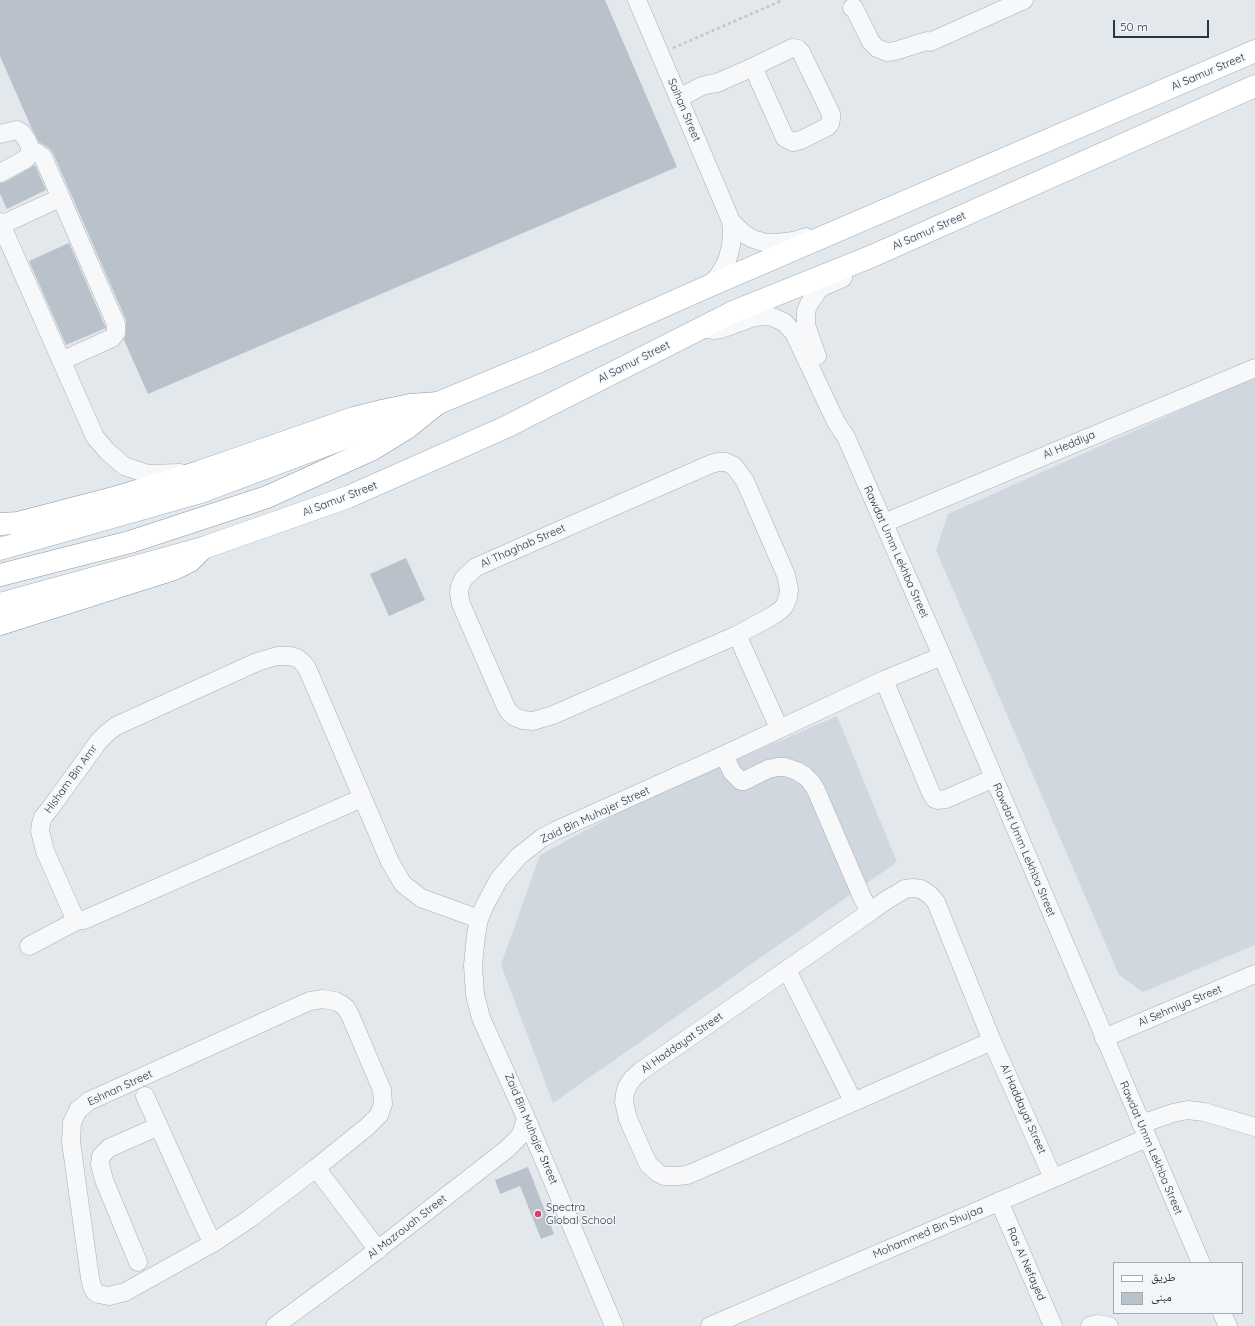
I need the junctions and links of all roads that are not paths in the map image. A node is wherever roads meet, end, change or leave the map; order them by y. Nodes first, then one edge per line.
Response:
1 (637, 0) edge
2 (1024, 0) edge
3 (851, 4) edge
4 (1255, 51) edge
5 (753, 67) junction
6 (1255, 86) edge
7 (681, 102) junction
8 (0, 134) edge
9 (31, 151) junction
10 (0, 173) edge
11 (60, 198) junction
12 (877, 214) junction
13 (731, 221) junction
14 (1, 223) edge
15 (870, 257) junction
16 (709, 286) junction
17 (700, 328) junction
18 (61, 361) junction
19 (1255, 368) edge
20 (438, 403) junction
21 (846, 437) junction
22 (199, 472) junction
23 (884, 523) junction
24 (0, 524) edge
25 (203, 548) junction
26 (0, 549) edge
27 (0, 575) edge
28 (0, 604) edge
29 (0, 624) edge
30 (737, 635) junction
31 (942, 656) junction
32 (884, 680) junction
33 (779, 728) junction
34 (724, 756) junction
35 (994, 778) junction
36 (362, 798) junction
37 (870, 912) junction
38 (479, 919) junction
39 (78, 920) junction
40 (28, 946) dead end
41 (787, 970) junction
42 (1255, 974) edge
43 (1104, 1038) junction
44 (992, 1041) junction
45 (145, 1096) dead end
46 (853, 1101) junction
47 (526, 1118) junction
48 (159, 1126) junction
49 (1255, 1127) edge
50 (1144, 1131) junction
51 (316, 1168) junction
52 (1053, 1178) junction
53 (104, 1180) junction
54 (79, 1191) junction
55 (999, 1201) junction
56 (213, 1243) junction
57 (378, 1250) junction
58 (138, 1262) dead end
59 (1201, 1262) edge
60 (1222, 1314) edge
61 (274, 1326) edge
62 (614, 1326) edge
63 (710, 1326) edge
64 (1053, 1326) edge
65 (1090, 1326) edge
66 (1109, 1326) edge
67 (1228, 1326) edge

1 - 7 street, Saihan Street
2 - 3 street
4 - 12 main road, Al Samur Street
5 - 5 street
5 - 7 street
6 - 15 main road, Al Samur Street
7 - 13 street, Saihan Street
8 - 9 street
9 - 10 street
9 - 11 street
11 - 14 street
11 - 18 street
12 - 13 street, Saihan Street
12 - 16 main road, Al Samur Street
13 - 16 street, Saihan Street
14 - 18 street
15 - 17 main road, Al Samur Street
15 - 21 street, Rawdat Umm Lekhba Street
16 - 20 main road, Al Samur Street
17 - 21 street, Rawdat Umm Lekhba Street
17 - 25 main road, Al Samur Street
18 - 22 street
19 - 23 street, Al Heddiya
20 - 22 main road
20 - 26 main road, Al Samur Street
20 - 27 main road
21 - 23 street, Rawdat Umm Lekhba Street
22 - 24 main road
23 - 31 street, Rawdat Umm Lekhba Street
25 - 28 main road, Al Samur Street
25 - 29 main road
30 - 30 street, Al Thaghab Street
30 - 33 street
31 - 32 street, Zaid Bin Muhajer Street
31 - 35 street, Rawdat Umm Lekhba Street
32 - 33 street, Zaid Bin Muhajer Street
32 - 35 street
33 - 34 street, Zaid Bin Muhajer Street
34 - 37 street
34 - 38 street, Zaid Bin Muhajer Street
35 - 43 street, Rawdat Umm Lekhba Street
36 - 38 street, Hisham Bin Amr
36 - 39 street
36 - 39 street, Hisham Bin Amr
37 - 41 street, Al Haddayat Street
37 - 44 street, Al Haddayat Street
38 - 47 street, Zaid Bin Muhajer Street
39 - 40 street
41 - 46 street
41 - 46 street, Al Haddayat Street
42 - 43 street, Al Sehmiya Street
43 - 50 street, Rawdat Umm Lekhba Street
44 - 46 street, Al Haddayat Street
44 - 52 street, Al Haddayat Street
45 - 48 street
47 - 57 street, Al Mazrouah Street
47 - 62 street, Zaid Bin Muhajer Street
48 - 53 street
48 - 56 street
49 - 50 street, Mohammed Bin Shujaa
50 - 52 street, Mohammed Bin Shujaa
50 - 59 street, Rawdat Umm Lekhba Street
51 - 54 street, Eshnan Street
51 - 56 street, Eshnan Street
51 - 57 street
52 - 55 street, Mohammed Bin Shujaa
53 - 54 street
53 - 58 street
54 - 56 street, Eshnan Street
55 - 63 street, Mohammed Bin Shujaa
55 - 64 street, Ras Al Nefayed
57 - 61 street, Al Mazrouah Street
60 - 67 street
65 - 66 street

